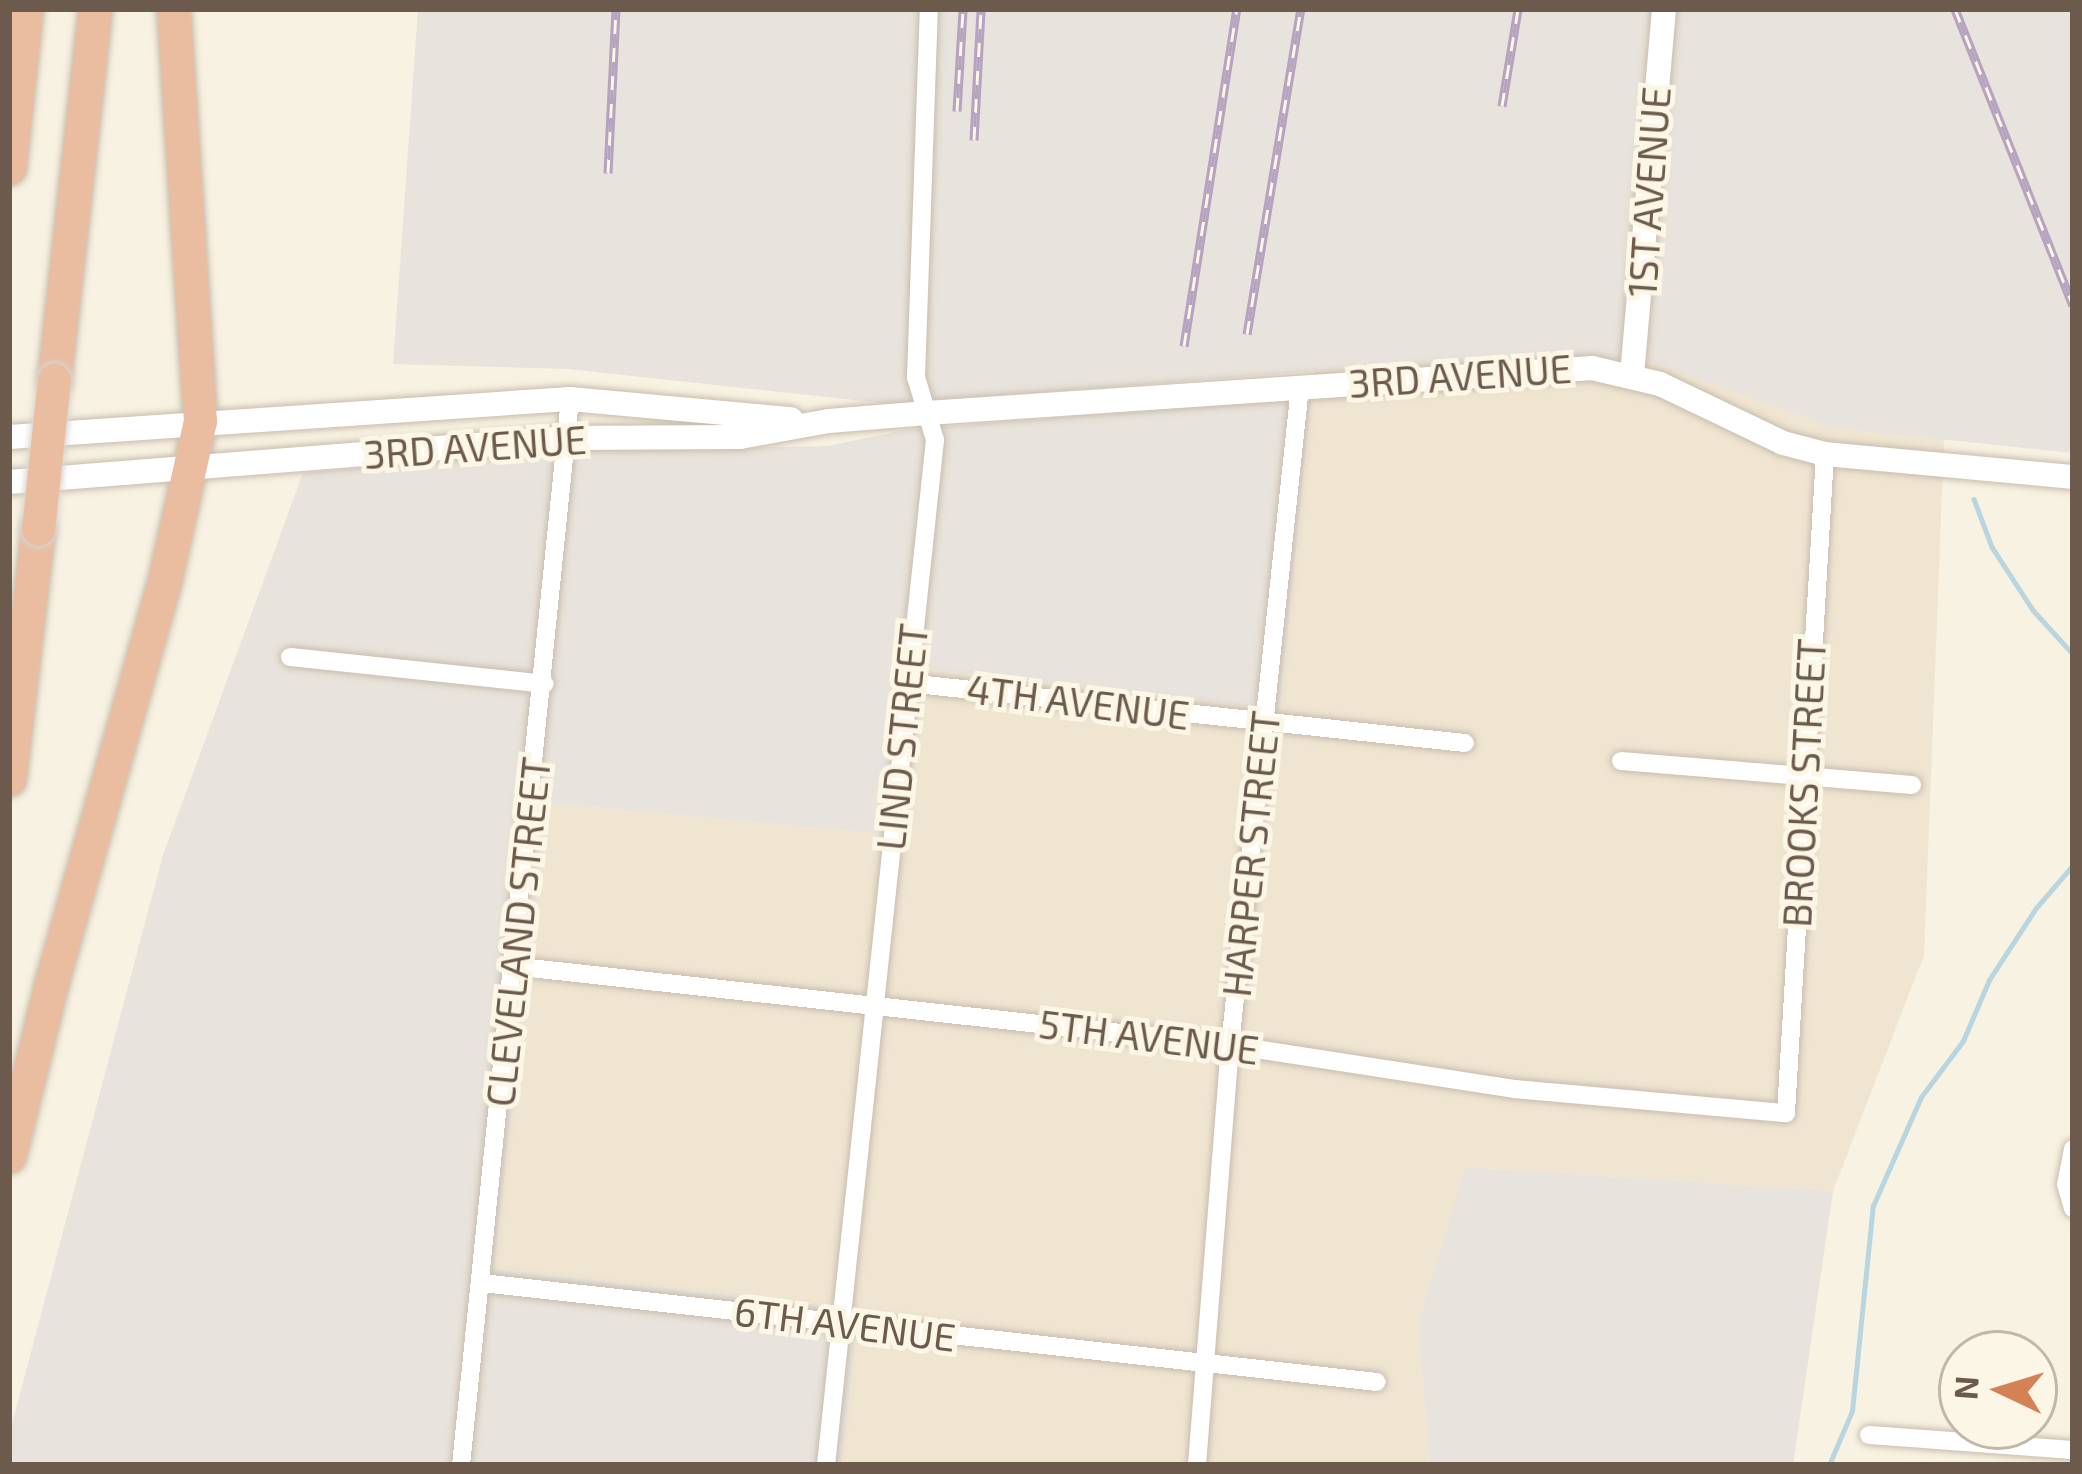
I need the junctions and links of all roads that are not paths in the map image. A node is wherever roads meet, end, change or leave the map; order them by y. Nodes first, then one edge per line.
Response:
1 (26, 9) edge
2 (94, 9) edge
3 (173, 9) edge
4 (929, 9) edge
5 (1664, 9) edge
6 (9, 168) edge
7 (1632, 374) junction
8 (1300, 387) junction
9 (570, 399) junction
10 (927, 413) junction
11 (200, 421) junction
12 (830, 421) junction
13 (9, 437) edge
14 (567, 438) junction
15 (1825, 454) junction
16 (191, 468) junction
17 (2073, 477) edge
18 (9, 482) edge
19 (290, 657) dead end
20 (907, 682) junction
21 (545, 684) junction
22 (1265, 724) junction
23 (1465, 743) dead end
24 (1622, 761) dead end
25 (1802, 777) junction
26 (9, 779) edge
27 (1912, 784) dead end
28 (512, 966) junction
29 (874, 1007) junction
30 (1230, 1045) junction
31 (1786, 1113) joint
32 (2073, 1149) edge
33 (9, 1156) edge
34 (2073, 1208) edge
35 (482, 1283) junction
36 (842, 1324) junction
37 (1209, 1367) junction
38 (1376, 1382) dead end
39 (1869, 1435) dead end
40 (2073, 1450) edge
41 (460, 1465) edge
42 (826, 1465) edge
43 (1197, 1465) edge

1 - 6 highway
2 - 26 highway, bridge
3 - 11 highway
4 - 10 street, LIND STREET
5 - 7 street, 1ST AVENUE
7 - 8 street, 3RD AVENUE
7 - 15 street, 3RD AVENUE
8 - 10 street, 3RD AVENUE
8 - 22 street, HARPER STREET
9 - 11 street, 3RD AVENUE
9 - 12 street, 3RD AVENUE
9 - 14 street, CLEVELAND STREET
10 - 12 street, 3RD AVENUE
10 - 20 street, LIND STREET
11 - 13 street, 3RD AVENUE
11 - 16 highway
12 - 14 street, 3RD AVENUE
14 - 16 street, 3RD AVENUE
14 - 21 street, CLEVELAND STREET
15 - 17 street, 3RD AVENUE
15 - 25 street, BROOKS STREET
16 - 18 street, 3RD AVENUE
16 - 33 highway
19 - 21 street
20 - 22 street, 4TH AVENUE
20 - 29 street, LIND STREET
21 - 28 street, CLEVELAND STREET
22 - 23 street, 4TH AVENUE
22 - 30 street, HARPER STREET
24 - 25 street
25 - 27 street
25 - 31 street, BROOKS STREET
28 - 29 street, 5TH AVENUE
28 - 35 street, CLEVELAND STREET
29 - 30 street, 5TH AVENUE
29 - 36 street, LIND STREET
30 - 31 street, 5TH AVENUE
30 - 37 street, HARPER STREET
32 - 34 street
35 - 36 street, 6TH AVENUE
35 - 41 street, CLEVELAND STREET
36 - 37 street, 6TH AVENUE
36 - 42 street, LIND STREET
37 - 38 street, 6TH AVENUE
37 - 43 street, HARPER STREET
39 - 40 street

